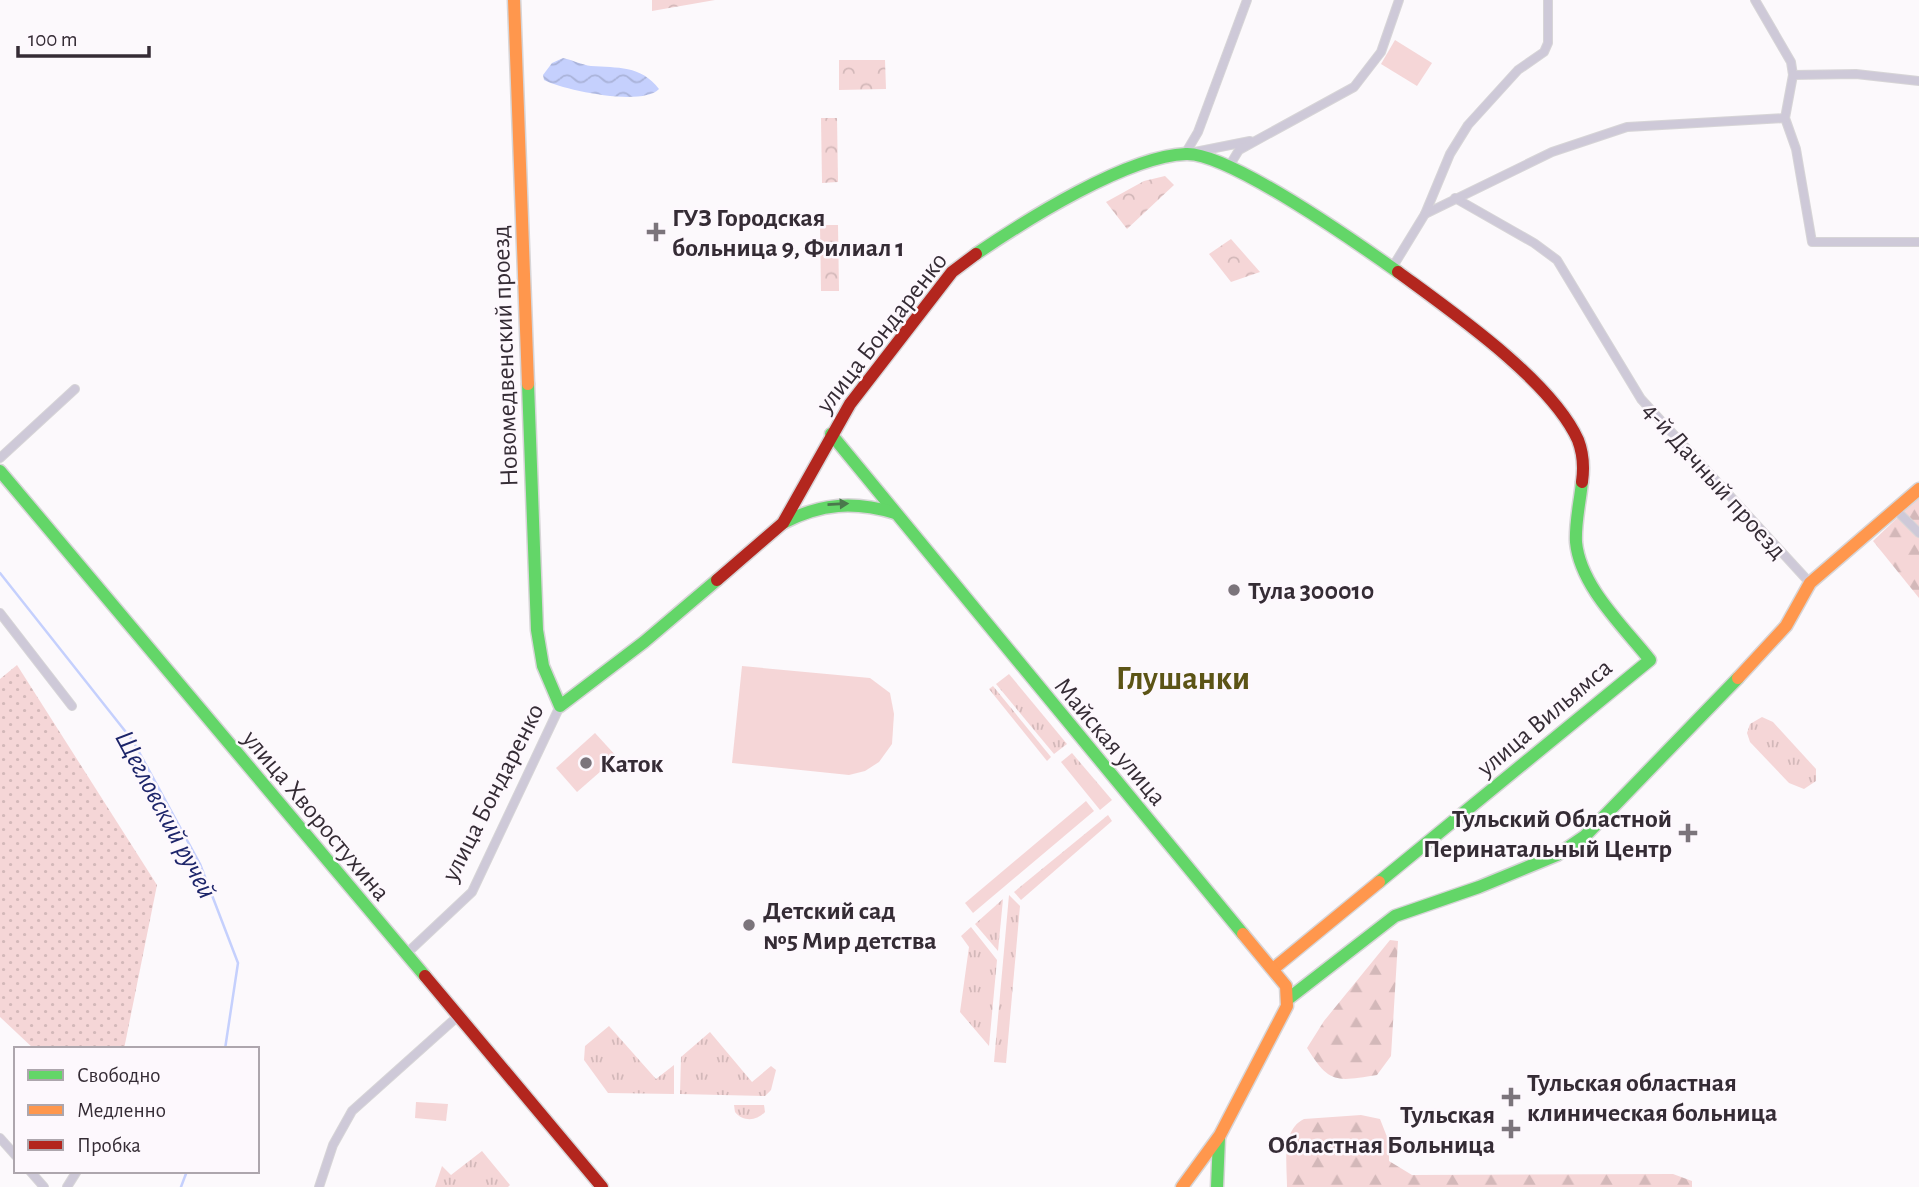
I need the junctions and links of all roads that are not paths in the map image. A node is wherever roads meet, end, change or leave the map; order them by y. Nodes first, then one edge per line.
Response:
1 (514, 0) edge
2 (1247, 0) edge
3 (1399, 0) edge
4 (1548, 0) edge
5 (1755, 0) edge
6 (1793, 75) junction
7 (1919, 81) edge
8 (1785, 118) junction
9 (1256, 140) junction
10 (1185, 154) junction
11 (1228, 167) junction
12 (1455, 198) junction
13 (1425, 214) junction
14 (1919, 242) edge
15 (1392, 268) junction
16 (75, 389) dead end
17 (831, 434) junction
18 (0, 458) edge
19 (0, 471) edge
20 (1919, 489) edge
21 (1897, 512) junction
22 (895, 513) junction
23 (783, 523) junction
24 (1919, 533) edge
25 (1810, 583) junction
26 (0, 613) edge
27 (1650, 660) joint
28 (72, 706) dead end
29 (561, 706) junction
30 (405, 955) junction
31 (1273, 969) junction
32 (1288, 999) junction
33 (457, 1017) junction
34 (0, 1138) edge
35 (1219, 1138) junction
36 (8, 1147) junction
37 (0, 1153) edge
38 (14, 1154) edge
39 (1200, 1163) junction
40 (32, 1173) edge
41 (1217, 1184) edge
42 (44, 1187) edge
43 (319, 1187) edge
44 (602, 1187) edge
45 (1182, 1187) edge

1 - 29 street, Новомедвенский проезд
2 - 10 street
3 - 9 street
4 - 13 street
5 - 6 street
6 - 7 street
6 - 8 street
8 - 12 street
8 - 14 street
9 - 10 street
9 - 11 street
10 - 11 street, улица Бондаренко
10 - 17 street, улица Бондаренко
11 - 15 street, улица Бондаренко
12 - 13 street
12 - 25 street, 4-й Дачный проезд
13 - 15 street
15 - 27 street, улица Бондаренко
16 - 18 street
17 - 22 street, Майская улица
17 - 23 street, улица Бондаренко
19 - 30 street, улица Хворостухина
20 - 21 street
21 - 24 street
21 - 25 street
23 -> 22 street
22 - 31 street, Майская улица
23 - 29 street, улица Бондаренко
25 - 32 street
26 - 28 street
27 - 31 street, улица Вильямса
29 - 30 street, улица Бондаренко
30 - 33 street, улица Хворостухина
31 - 32 street, Майская улица
32 - 35 street
33 - 43 street
33 - 44 street, улица Хворостухина
34 - 36 street
35 - 39 street
35 - 41 street
36 - 37 street
36 - 38 street
39 - 41 street
39 - 45 street
40 - 42 street

